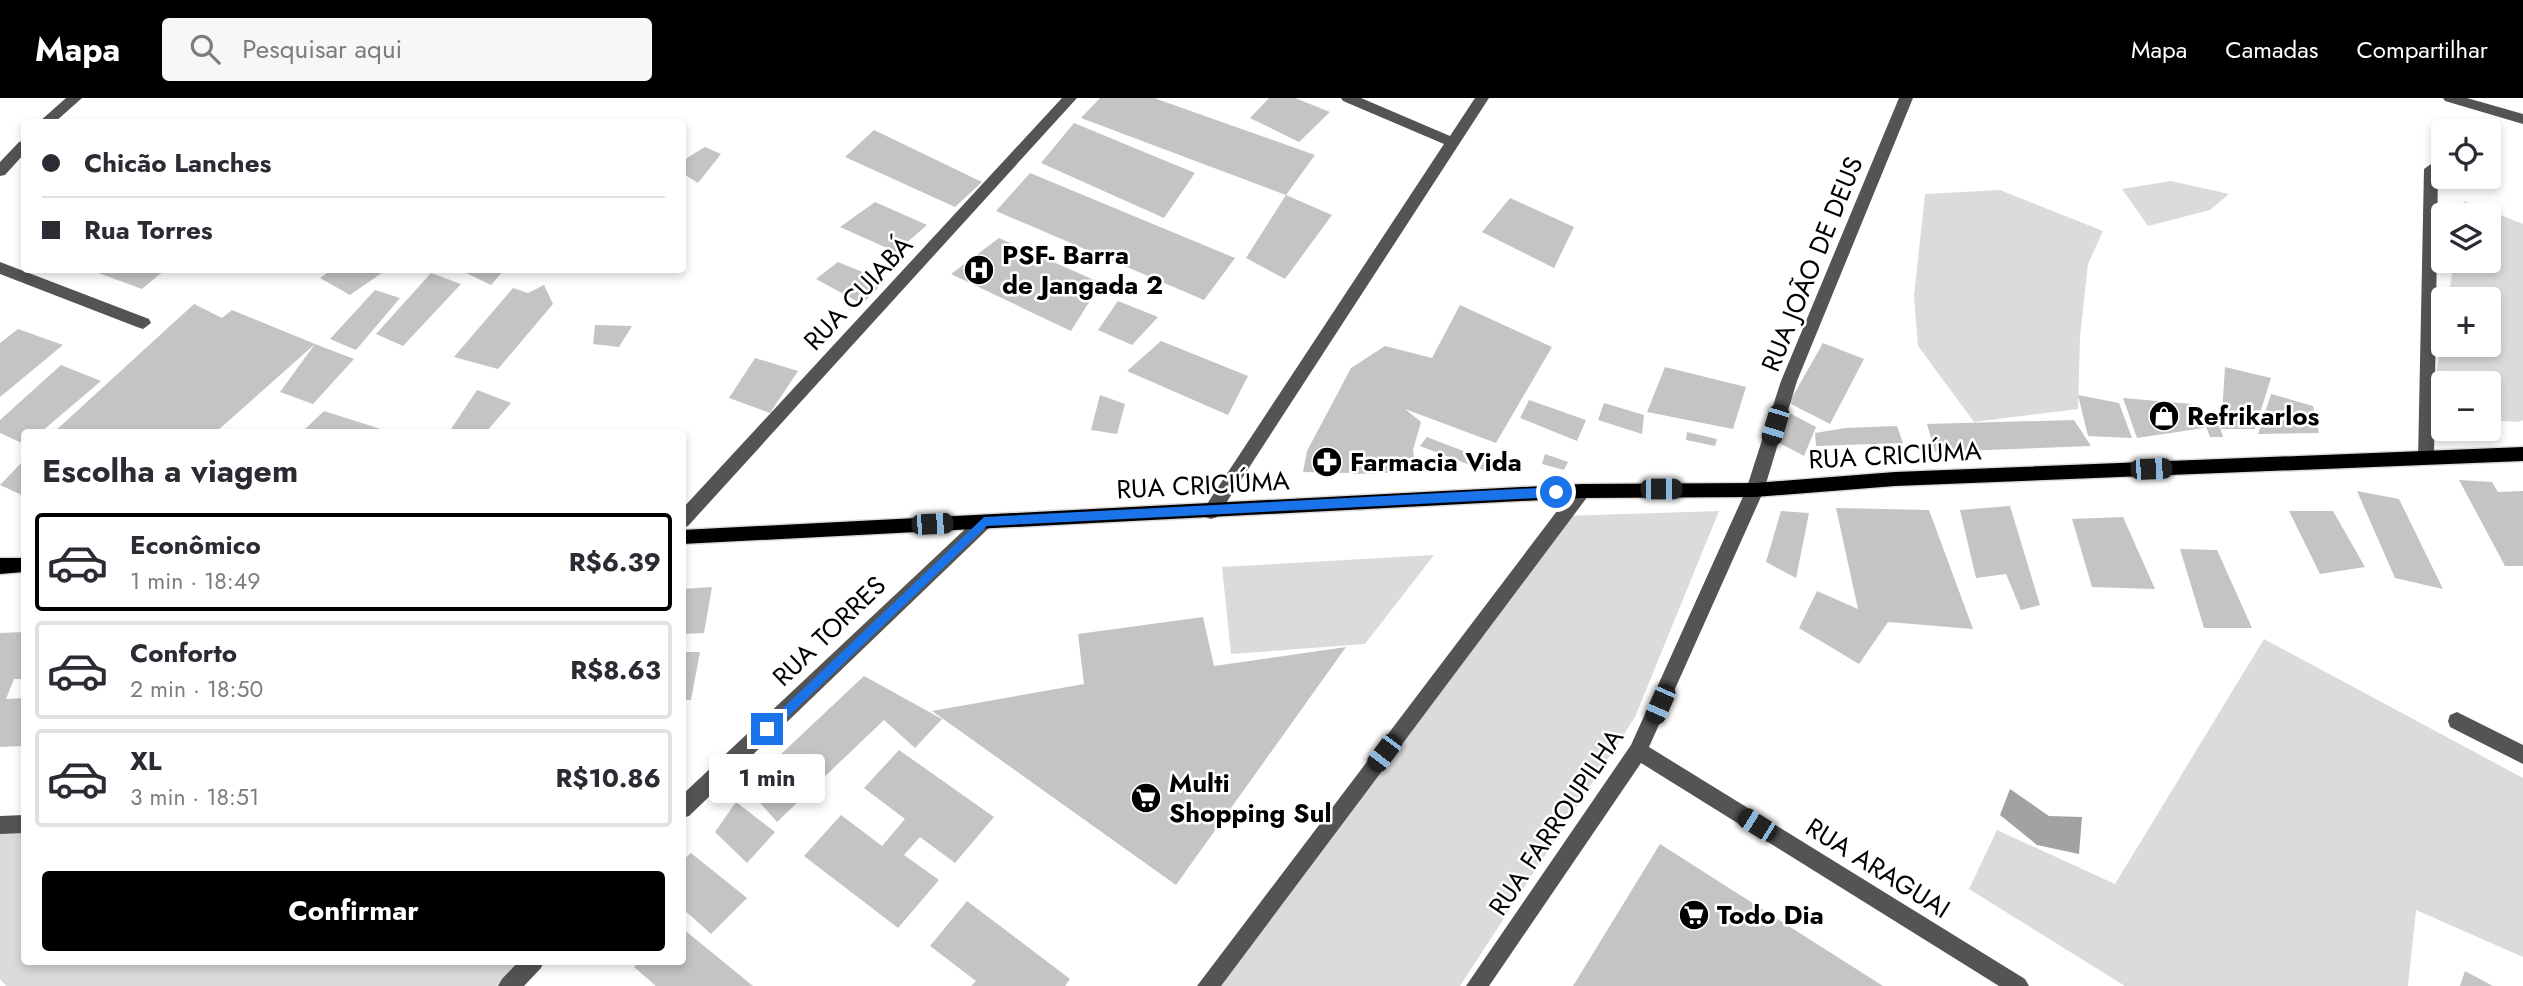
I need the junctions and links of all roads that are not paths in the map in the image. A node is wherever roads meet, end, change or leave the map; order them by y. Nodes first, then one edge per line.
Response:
1 (75, 98) edge
2 (1070, 98) edge
3 (1348, 98) edge
4 (1482, 98) edge
5 (1906, 98) edge
6 (2450, 98) edge
7 (50, 119) edge
8 (2523, 119) edge
9 (1452, 142) junction
10 (21, 149) edge
11 (2, 167) edge
12 (2431, 169) dead end
13 (0, 268) edge
14 (143, 323) dead end
15 (2523, 454) edge
16 (2426, 459) junction
17 (1755, 490) junction
18 (1583, 491) junction
19 (1211, 512) junction
20 (686, 517) edge
21 (984, 522) junction
22 (686, 537) edge
23 (21, 565) edge
24 (0, 566) edge
25 (2457, 721) dead end
26 (1639, 751) junction
27 (2523, 755) edge
28 (686, 804) edge
29 (21, 824) edge
30 (0, 825) edge
31 (530, 965) edge
32 (509, 986) edge
33 (1208, 986) edge
34 (1477, 986) edge
35 (2018, 986) edge

1 - 7 street
2 - 20 street, RUA CUIABÁ
3 - 9 street
4 - 9 street
5 - 17 street, RUA JOÃO DE DEUS
6 - 8 street
9 - 19 street
10 - 11 street
12 - 16 street
13 - 14 street
15 - 16 main road, RUA CRICIÚMA
16 - 17 main road, RUA CRICIÚMA
17 - 18 main road, RUA CRICIÚMA
17 - 26 street, RUA FARROUPILHA
18 - 19 main road, RUA CRICIÚMA
18 - 33 street
19 - 21 main road, RUA CRICIÚMA
21 - 22 main road, RUA CRICIÚMA
21 - 28 street, RUA TORRES
23 - 24 main road
25 - 27 street
26 - 34 street, RUA FARROUPILHA
26 - 35 street, RUA ARAGUAI
29 - 30 street
31 - 32 street

